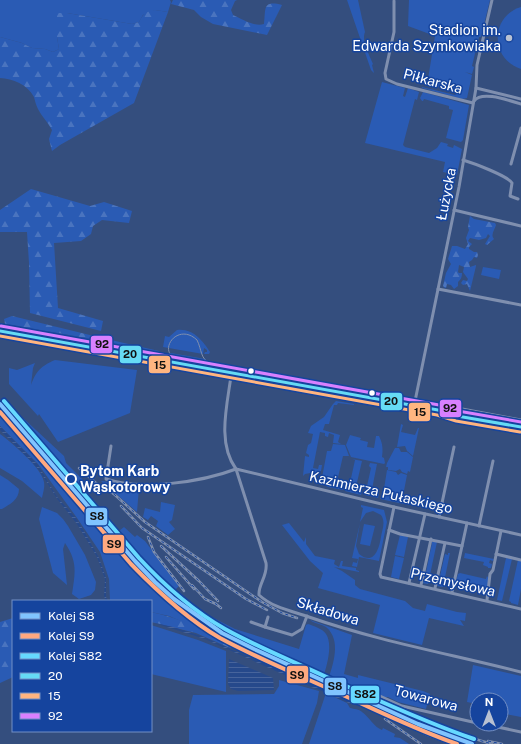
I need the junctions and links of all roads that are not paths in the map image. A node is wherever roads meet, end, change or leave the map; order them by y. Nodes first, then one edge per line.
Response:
1 (492, 0) edge
2 (394, 1) dead end
3 (476, 88) junction
4 (521, 99) edge
5 (474, 103) junction
6 (521, 104) edge
7 (521, 128) edge
8 (463, 160) junction
9 (511, 164) dead end
10 (518, 199) dead end
11 (454, 210) junction
12 (521, 226) edge
13 (438, 289) junction
14 (521, 306) edge
15 (0, 331) edge
16 (0, 336) edge
17 (232, 372) junction
18 (231, 378) junction
19 (414, 406) junction
20 (413, 411) junction
21 (457, 416) junction
22 (521, 427) edge
23 (111, 446) dead end
24 (454, 447) dead end
25 (492, 461) dead end
26 (236, 469) junction
27 (394, 507) junction
28 (425, 514) junction
29 (439, 517) junction
30 (467, 524) junction
31 (479, 526) junction
32 (389, 530) junction
33 (500, 531) junction
34 (521, 534) edge
35 (420, 537) junction
36 (431, 539) junction
37 (445, 543) junction
38 (462, 546) junction
39 (496, 554) junction
40 (521, 560) edge
41 (409, 583) junction
42 (420, 585) junction
43 (435, 588) junction
44 (452, 592) junction
45 (487, 600) junction
46 (521, 609) edge
47 (307, 616) junction
48 (268, 617) dead end
49 (251, 622) dead end
50 (265, 627) junction
51 (521, 672) edge
52 (371, 692) dead end
53 (469, 721) edge
54 (509, 729) edge
55 (521, 732) edge

1 - 3 street, Piłkarska
2 - 5 street, Piłkarska
3 - 4 street
3 - 5 street, Piłkarska
5 - 6 street
5 - 8 street, Łużycka
7 - 9 street
8 - 10 street
8 - 11 street, Łużycka
11 - 12 street
11 - 13 street, Łużycka
13 - 14 street
13 - 19 street, Łużycka
15 - 17 main road
16 - 18 main road
17 - 18 street
17 - 19 main road
18 - 20 main road
18 - 26 street
19 - 20 street, Łużycka
19 - 21 main road
20 - 21 main road
21 - 22 main road
23 - 26 street
24 - 29 street
25 - 31 street
26 - 27 street, Kazimierza Pułaskiego
26 - 47 street, Składowa
27 - 28 street, Kazimierza Pułaskiego
27 - 32 street
28 - 29 street, Kazimierza Pułaskiego
28 - 35 street
29 - 30 street, Kazimierza Pułaskiego
30 - 31 street, Kazimierza Pułaskiego
30 - 38 street
31 - 33 street, Kazimierza Pułaskiego
32 - 35 street
32 - 41 street, Przemysłowa
33 - 34 street, Kazimierza Pułaskiego
33 - 39 street
35 - 36 street
35 - 41 street
36 - 37 street
36 - 42 street
37 - 38 street
37 - 43 street
38 - 44 street
39 - 40 street
39 - 45 street
41 - 42 street, Przemysłowa
42 - 43 street, Przemysłowa
43 - 44 street, Przemysłowa
44 - 45 street, Przemysłowa
45 - 46 street, Przemysłowa
47 - 50 street
47 - 51 street, Składowa
48 - 50 street
49 - 50 street
52 - 53 street, Towarowa
54 - 55 street

